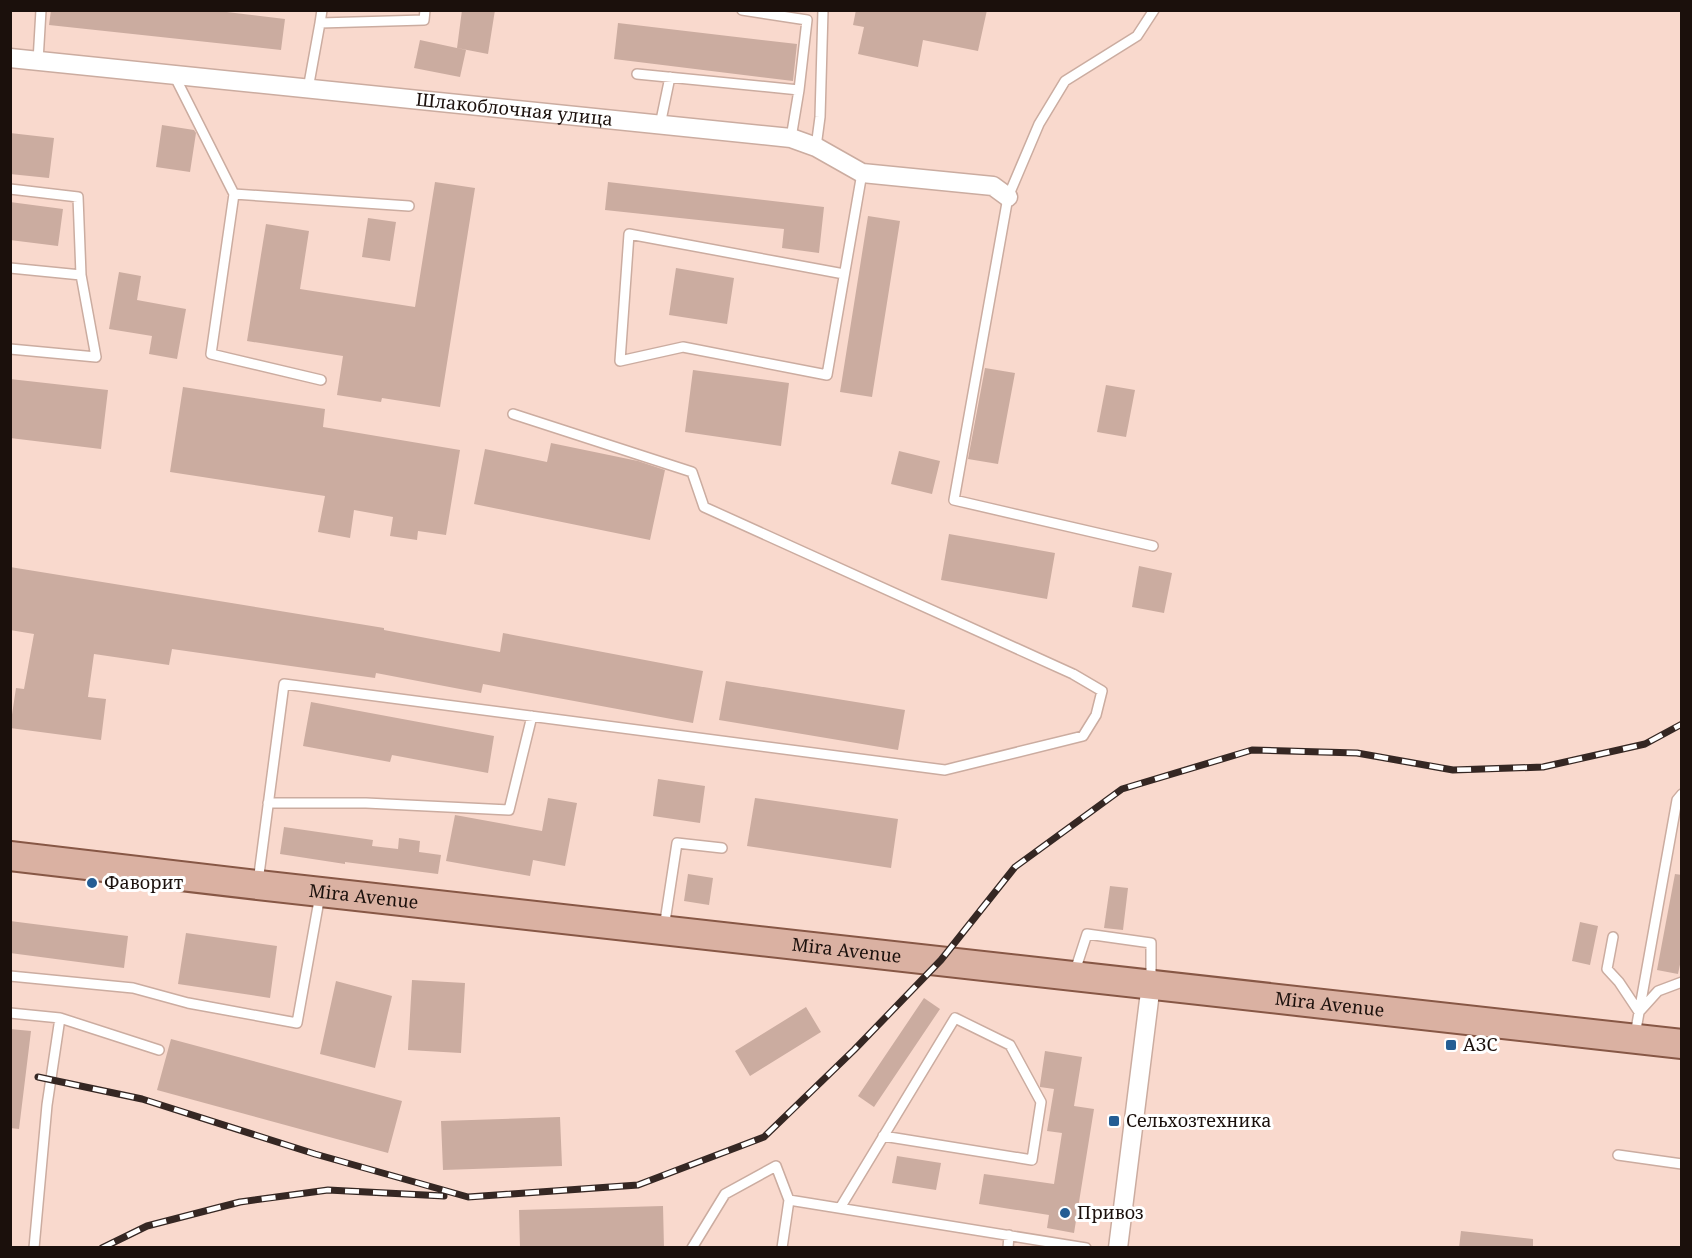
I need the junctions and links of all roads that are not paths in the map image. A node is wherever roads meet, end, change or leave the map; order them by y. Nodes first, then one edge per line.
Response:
1 (41, 10) edge
2 (322, 10) edge
3 (425, 10) edge
4 (742, 10) edge
5 (824, 10) edge
6 (1154, 10) edge
7 (320, 23) junction
8 (10, 58) edge
9 (38, 61) junction
10 (637, 74) dead end
11 (174, 75) junction
12 (670, 77) junction
13 (308, 89) junction
14 (799, 90) junction
15 (660, 124) junction
16 (791, 138) junction
17 (816, 147) junction
18 (862, 173) junction
19 (10, 189) edge
20 (234, 194) junction
21 (1008, 197) junction
22 (409, 206) dead end
23 (10, 268) edge
24 (844, 274) junction
25 (81, 275) junction
26 (10, 349) edge
27 (321, 380) dead end
28 (513, 414) dead end
29 (1153, 546) dead end
30 (532, 716) junction
31 (1682, 794) edge
32 (268, 803) junction
33 (722, 848) dead end
34 (10, 856) edge
35 (258, 885) junction
36 (321, 892) junction
37 (663, 930) junction
38 (1613, 937) dead end
39 (1074, 975) junction
40 (10, 976) edge
41 (1682, 982) edge
42 (1151, 984) junction
43 (10, 1013) edge
44 (60, 1018) junction
45 (1636, 1025) junction
46 (1682, 1044) edge
47 (159, 1050) dead end
48 (883, 1136) junction
49 (1618, 1155) dead end
50 (1682, 1164) edge
51 (789, 1200) junction
52 (840, 1208) junction
53 (1010, 1235) junction
54 (34, 1248) edge
55 (693, 1248) edge
56 (782, 1248) edge
57 (1008, 1248) edge
58 (1086, 1248) edge
59 (1118, 1248) edge

1 - 9 lane
2 - 7 lane
3 - 7 lane
4 - 14 lane
5 - 17 lane
6 - 21 lane
7 - 13 lane
8 - 9 street, Шлакоблочная улица
9 - 11 street, Шлакоблочная улица
10 - 12 lane
11 - 13 street, Шлакоблочная улица
11 - 20 lane
12 - 14 lane
12 - 15 lane
13 - 15 street, Шлакоблочная улица
14 - 16 lane
15 - 16 street, Шлакоблочная улица
16 - 17 street, Шлакоблочная улица
17 - 18 street, Шлакоблочная улица
18 - 21 street, Шлакоблочная улица
18 - 24 lane
19 - 25 lane
20 - 22 lane
20 - 27 lane
21 - 29 lane
23 - 25 lane
24 - 24 lane
25 - 26 lane
28 - 30 lane
30 - 32 lane
30 - 32 lane
31 - 45 lane
32 - 35 lane
33 - 37 lane
34 - 35 main road, Mira Avenue
35 - 36 main road, Mira Avenue
36 - 37 main road, Mira Avenue
36 - 40 lane
37 - 39 main road, Mira Avenue
38 - 45 lane
39 - 42 main road, Mira Avenue
39 - 42 lane
41 - 45 lane
42 - 45 main road, Mira Avenue
42 - 59 street
43 - 44 lane
44 - 47 lane
44 - 54 lane
45 - 46 main road, Mira Avenue
48 - 48 lane
48 - 52 lane
49 - 50 lane
51 - 52 lane
51 - 55 lane
51 - 56 lane
52 - 53 lane
53 - 57 lane
53 - 58 lane

